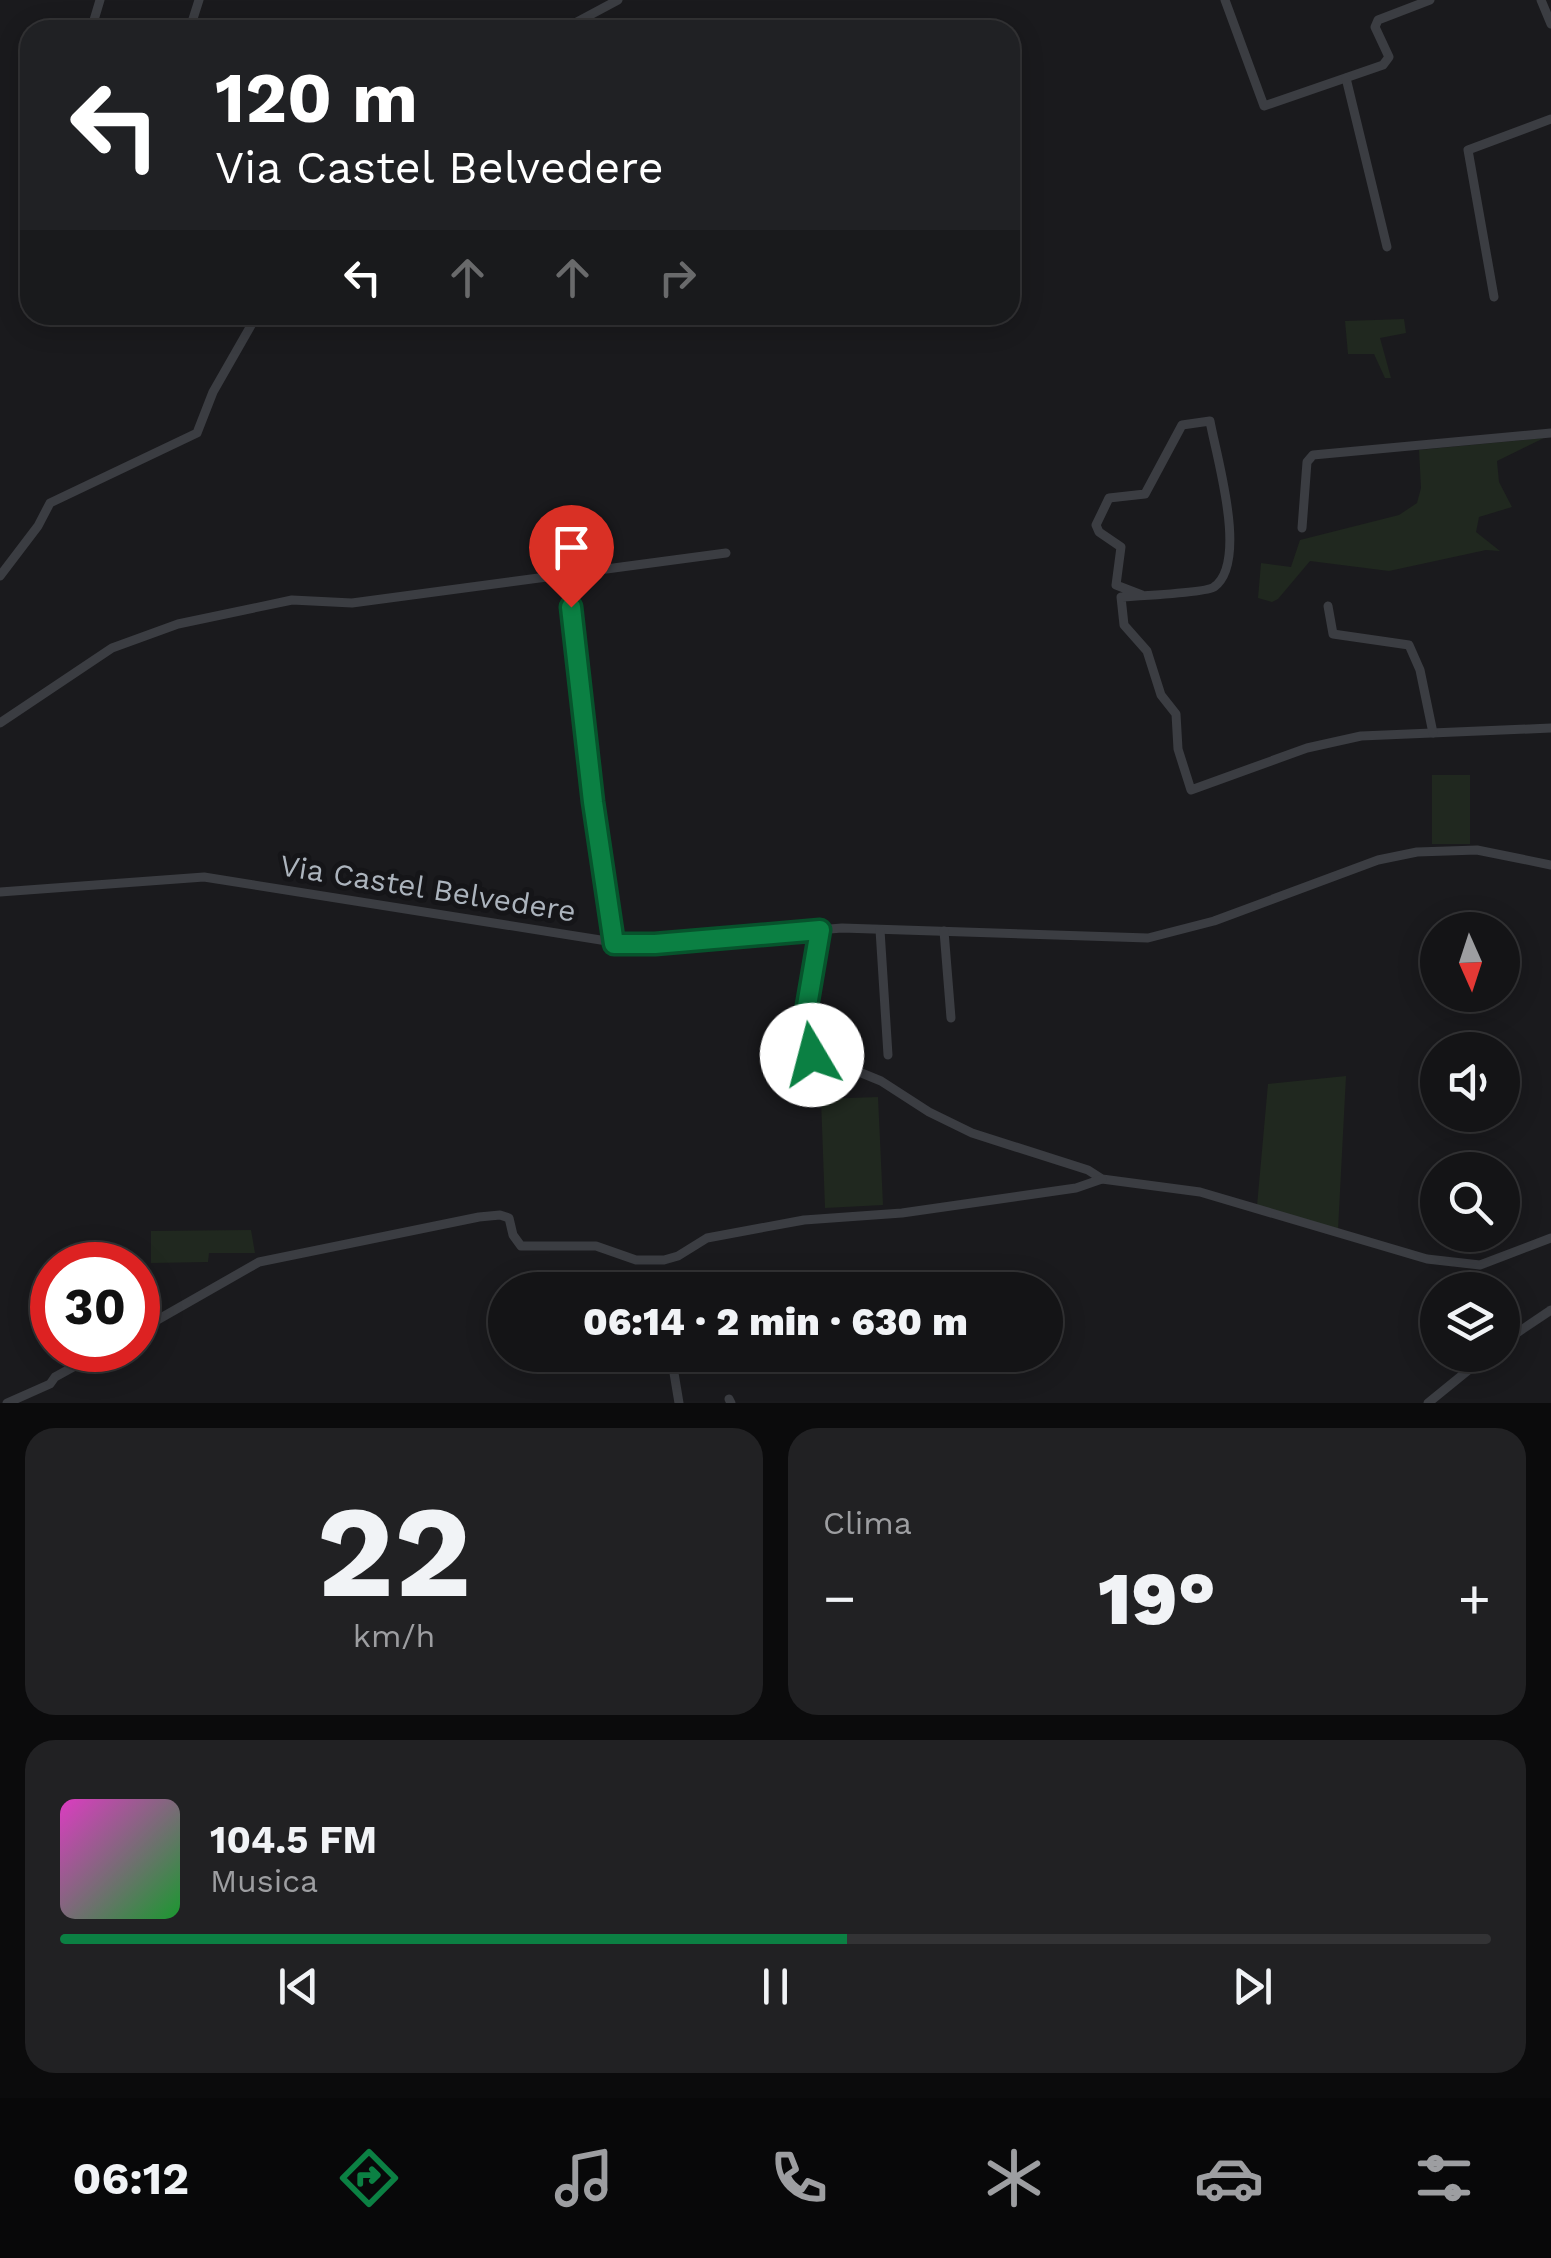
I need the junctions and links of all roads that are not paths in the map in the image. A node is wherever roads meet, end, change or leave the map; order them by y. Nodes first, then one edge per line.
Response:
1 (618, 0) edge
2 (1226, 0) edge
3 (1430, 0) edge
4 (1541, 0) edge
5 (581, 20) edge
6 (1551, 24) edge
7 (1346, 78) junction
8 (1551, 119) edge
9 (1387, 247) dead end
10 (1494, 296) dead end
11 (251, 325) edge
12 (1551, 433) edge
13 (1302, 528) dead end
14 (726, 553) dead end
15 (577, 575) junction
16 (0, 576) edge
17 (1142, 595) junction
18 (1328, 606) dead end
19 (0, 723) edge
20 (1551, 728) edge
21 (1433, 733) junction
22 (1551, 865) edge
23 (0, 892) edge
24 (820, 930) junction
25 (880, 930) junction
26 (944, 931) junction
27 (614, 944) junction
28 (951, 1018) dead end
29 (888, 1056) dead end
30 (1102, 1179) junction
31 (1551, 1238) edge
32 (1551, 1310) edge
33 (160, 1319) edge
34 (1520, 1331) edge
35 (66, 1372) edge
36 (675, 1372) edge
37 (1466, 1372) edge
38 (7, 1403) edge
39 (680, 1403) edge
40 (1428, 1403) edge

1 - 5 street
2 - 7 street
3 - 7 street
4 - 6 street
7 - 9 street
8 - 10 street
11 - 16 street
12 - 13 street
14 - 15 street
15 - 19 street
15 - 27 street
17 - 17 street
17 - 21 street
18 - 21 street
20 - 21 street
22 - 26 street, Via Castel Belvedere
23 - 27 street, Via Castel Belvedere
24 - 25 street, Via Castel Belvedere
24 - 27 street, Via Castel Belvedere
24 - 30 street
25 - 26 street, Via Castel Belvedere
25 - 29 street
26 - 28 street
30 - 31 street
30 - 33 street
32 - 34 street
35 - 38 street
36 - 39 street
37 - 40 street

